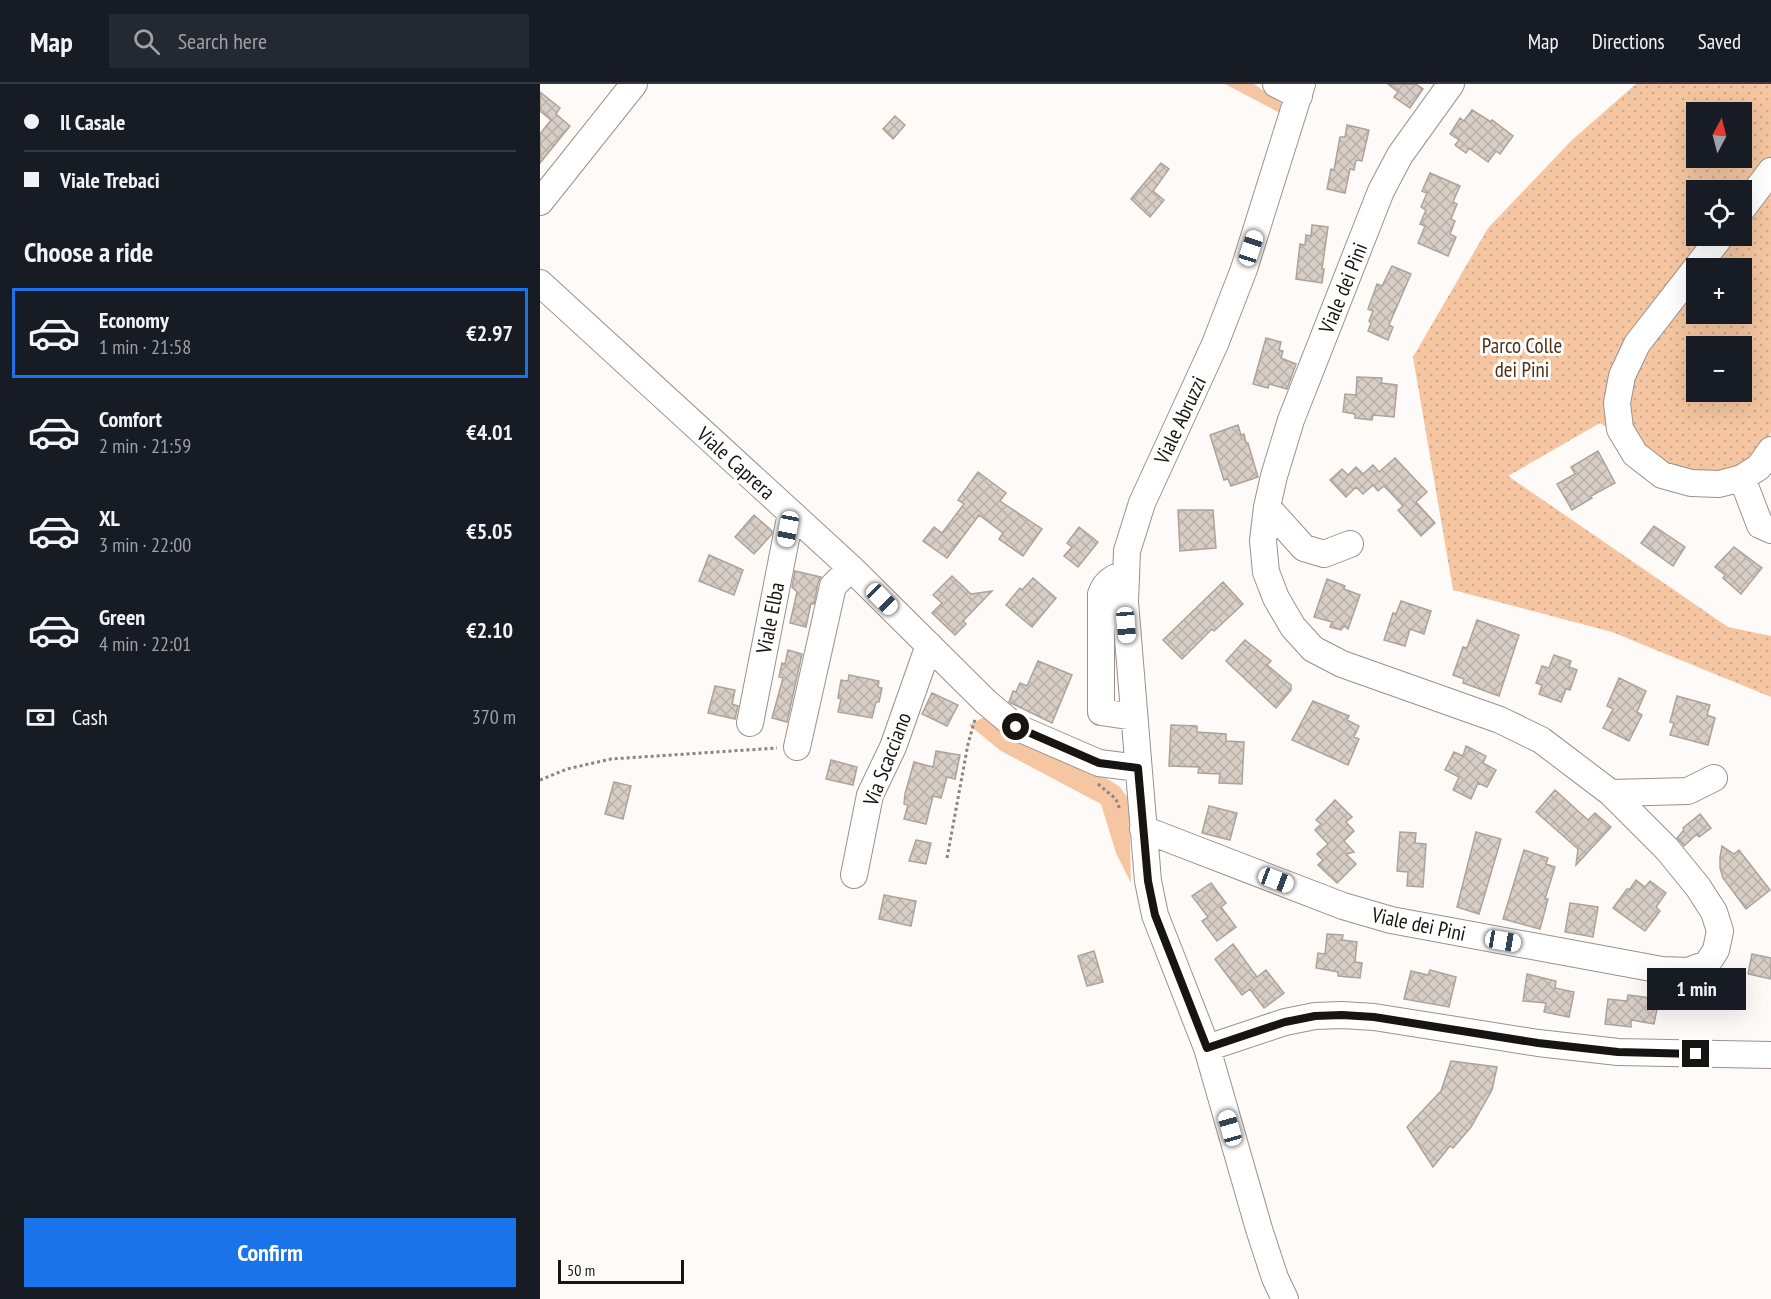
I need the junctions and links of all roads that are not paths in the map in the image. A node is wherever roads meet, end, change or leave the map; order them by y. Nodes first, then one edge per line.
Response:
1 (634, 84) edge
2 (1276, 84) edge
3 (1451, 84) edge
4 (1301, 90) edge
5 (1771, 171) edge
6 (1752, 196) edge
7 (540, 202) edge
8 (1713, 246) edge
9 (544, 292) edge
10 (1771, 450) edge
11 (1742, 478) junction
12 (1267, 507) junction
13 (791, 513) junction
14 (1771, 530) edge
15 (1350, 544) dead end
16 (851, 568) junction
17 (928, 645) junction
18 (750, 723) dead end
19 (797, 747) road end
20 (1138, 768) junction
21 (1714, 778) dead end
22 (1611, 793) junction
23 (1143, 829) junction
24 (855, 875) dead end
25 (1207, 1048) junction
26 (1771, 1055) edge
27 (1285, 1299) edge

1 - 7 street
2 - 4 street
3 - 12 street, Viale dei Pini
4 - 20 street, Viale Abruzzi
5 - 6 street
8 - 11 street
9 - 13 street, Viale Caprera
10 - 11 street
11 - 14 street
12 - 15 street
12 - 22 street, Viale dei Pini
13 - 16 street, Viale Caprera
13 - 18 street, Viale Elba
16 - 17 street, Viale Caprera
16 - 19 street
17 - 20 street, Viale Caprera
17 - 24 street, Via Scacciano
20 - 23 street, Viale Abruzzi
21 - 22 street
22 - 23 street, Viale dei Pini
23 - 25 street, Viale Abruzzi
25 - 26 street
25 - 27 street, Viale Abruzzi

